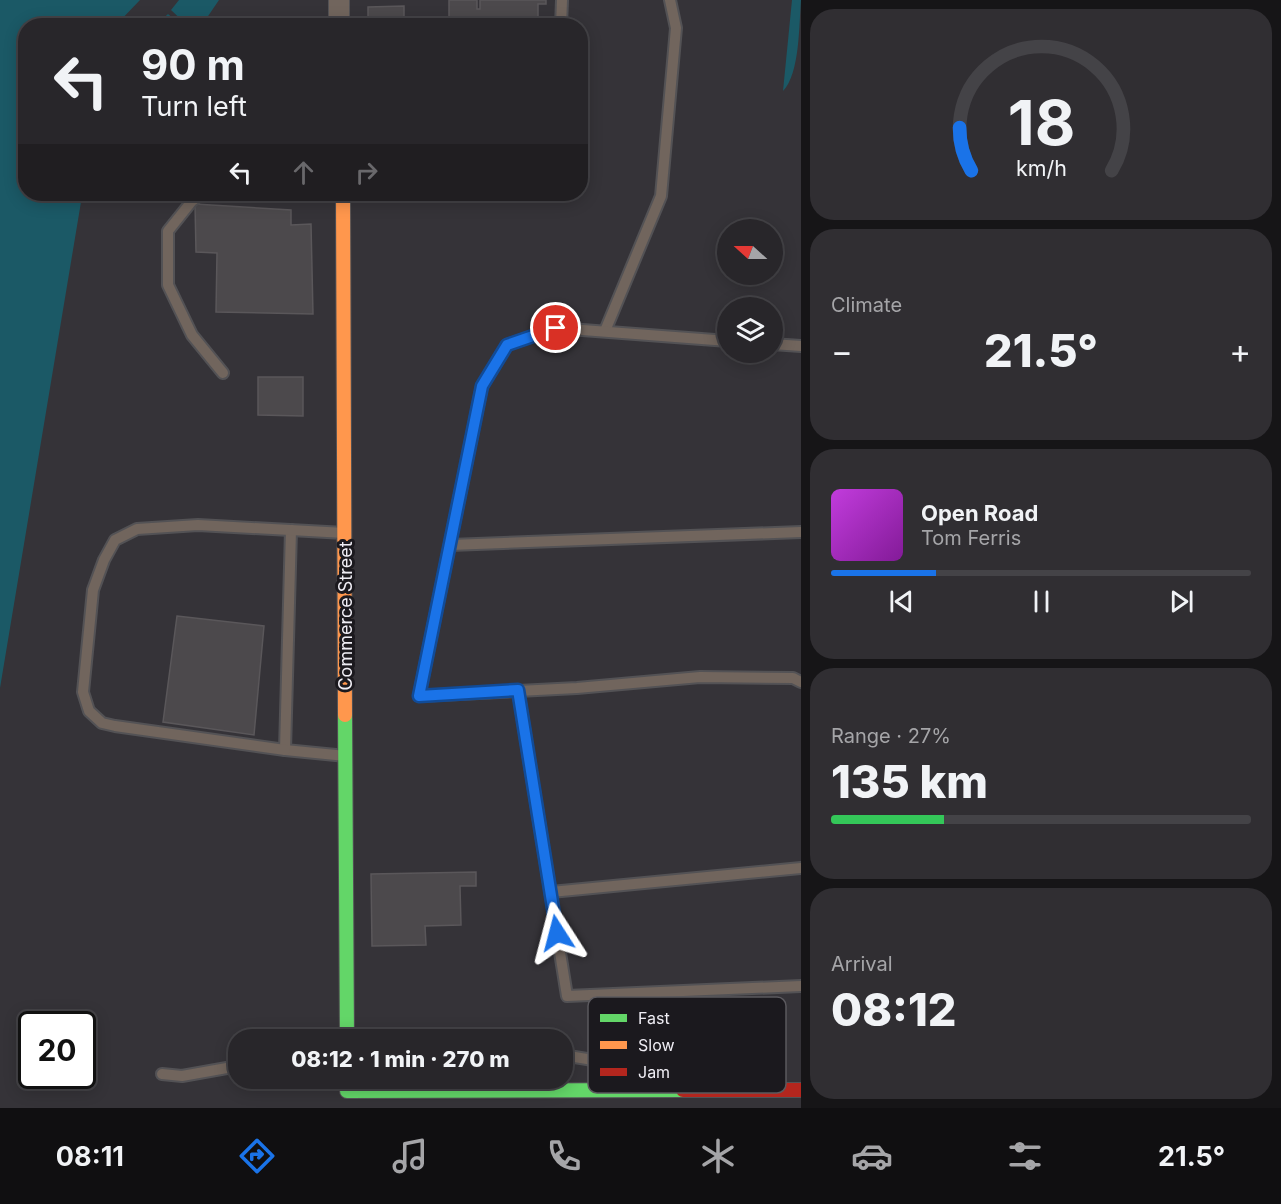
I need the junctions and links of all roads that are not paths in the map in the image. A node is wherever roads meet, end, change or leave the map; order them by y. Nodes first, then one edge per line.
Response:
1 (339, 0) edge
2 (562, 0) edge
3 (670, 0) edge
4 (339, 18) edge
5 (561, 18) edge
6 (192, 201) edge
7 (343, 201) edge
8 (605, 331) junction
9 (717, 339) edge
10 (783, 345) edge
11 (801, 346) edge
12 (223, 373) dead end
13 (291, 530) junction
14 (801, 532) edge
15 (345, 534) junction
16 (450, 544) junction
17 (801, 682) edge
18 (518, 690) junction
19 (285, 750) junction
20 (346, 756) junction
21 (801, 868) edge
22 (551, 892) junction
23 (801, 986) edge
24 (347, 1029) edge
25 (573, 1057) edge
26 (588, 1059) edge
27 (228, 1068) edge
28 (162, 1074) dead end
29 (351, 1089) edge
30 (588, 1090) edge

1 - 4 street
2 - 5 lane
3 - 8 lane
6 - 12 lane
7 - 15 street, Commerce Street
8 - 9 lane
8 - 16 lane
10 - 11 lane
13 - 15 lane
13 - 19 lane
13 - 19 lane
14 - 16 lane
15 - 20 street, Commerce Street
16 - 18 lane
17 - 18 lane
18 - 22 lane
19 - 20 lane
20 - 24 street, Commerce Street
21 - 22 lane
22 - 23 lane
25 - 26 lane
27 - 28 lane
29 - 30 street

